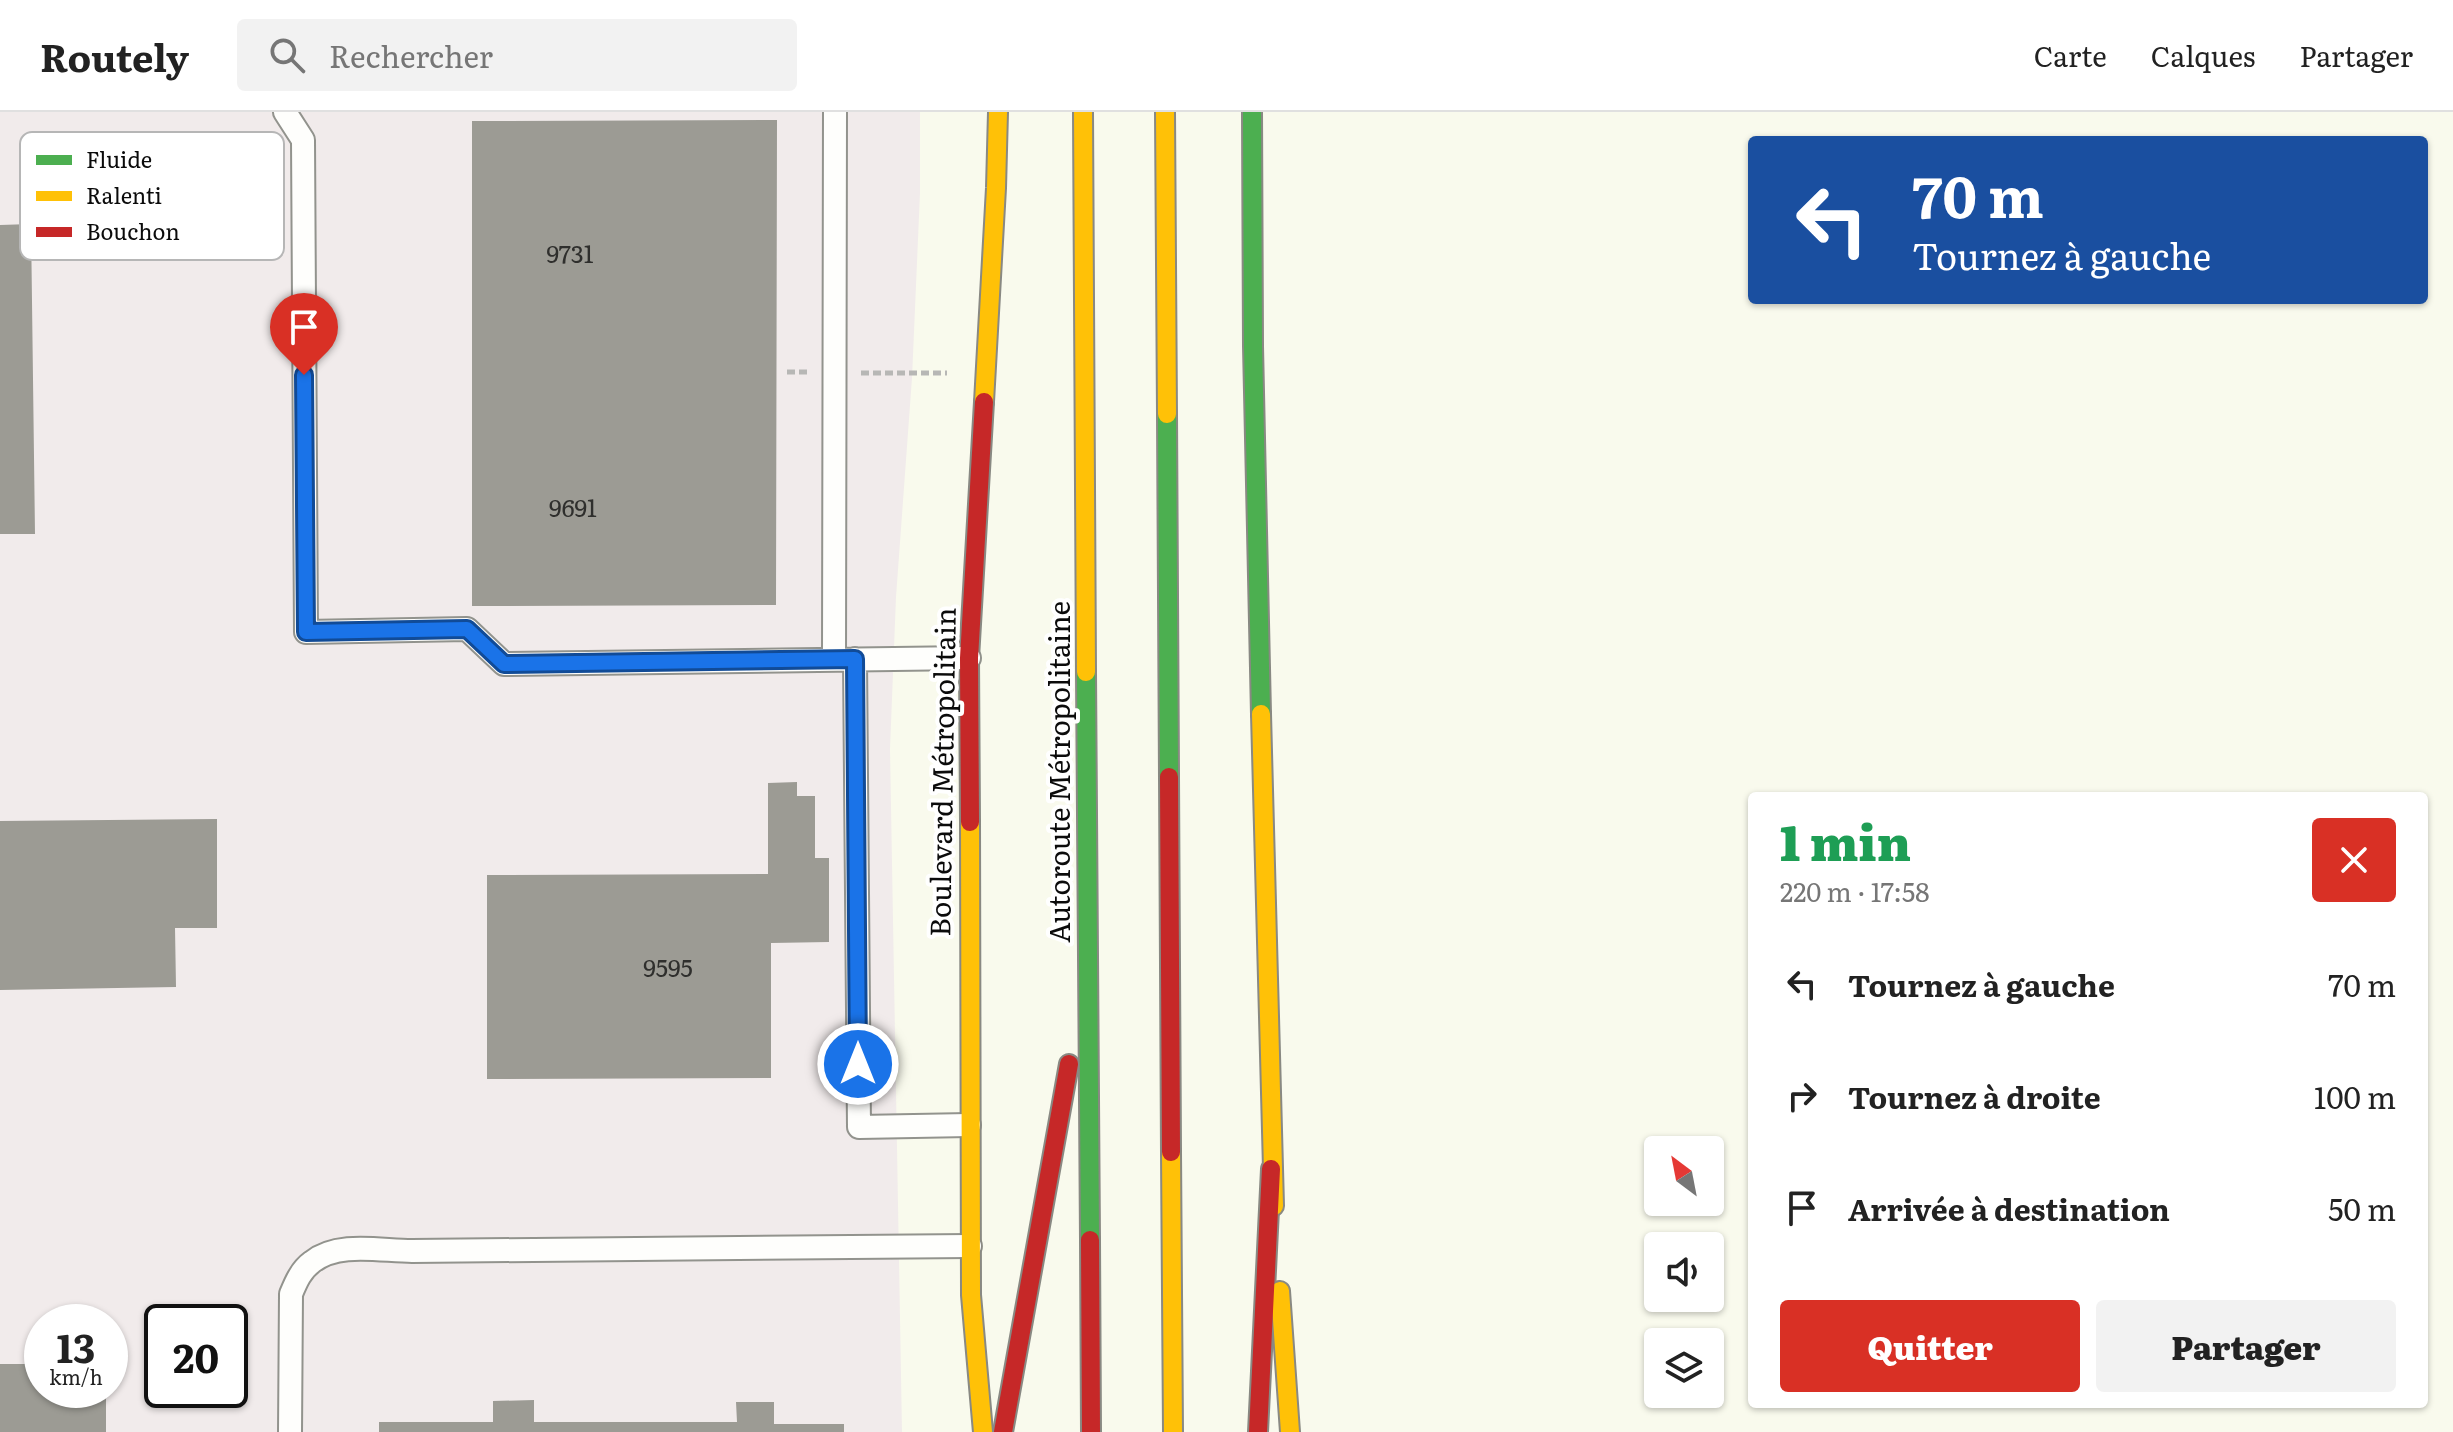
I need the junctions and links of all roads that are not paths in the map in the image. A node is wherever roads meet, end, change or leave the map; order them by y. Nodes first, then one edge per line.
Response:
1 (285, 112) edge
2 (835, 112) edge
3 (998, 112) edge
4 (1083, 112) edge
5 (1165, 112) edge
6 (1252, 112) edge
7 (969, 658) junction
8 (844, 659) junction
9 (1089, 960) junction
10 (969, 1125) junction
11 (1271, 1169) junction
12 (970, 1246) junction
13 (290, 1432) edge
14 (983, 1432) edge
15 (1003, 1432) edge
16 (1091, 1432) edge
17 (1173, 1432) edge
18 (1258, 1432) edge
19 (1290, 1432) edge

1 - 8 lane
2 - 8 lane
3 - 7 main road, Boulevard Métropolitain
4 - 9 main road, Autoroute Métropolitaine
5 - 17 main road
6 - 11 main road
7 - 8 lane
7 - 10 main road, Boulevard Métropolitain
8 - 10 lane
9 - 15 main road
9 - 16 main road, Autoroute Métropolitaine
10 - 12 main road, Boulevard Métropolitain
11 - 18 main road
11 - 19 main road
12 - 13 lane
12 - 14 main road, Boulevard Métropolitain

